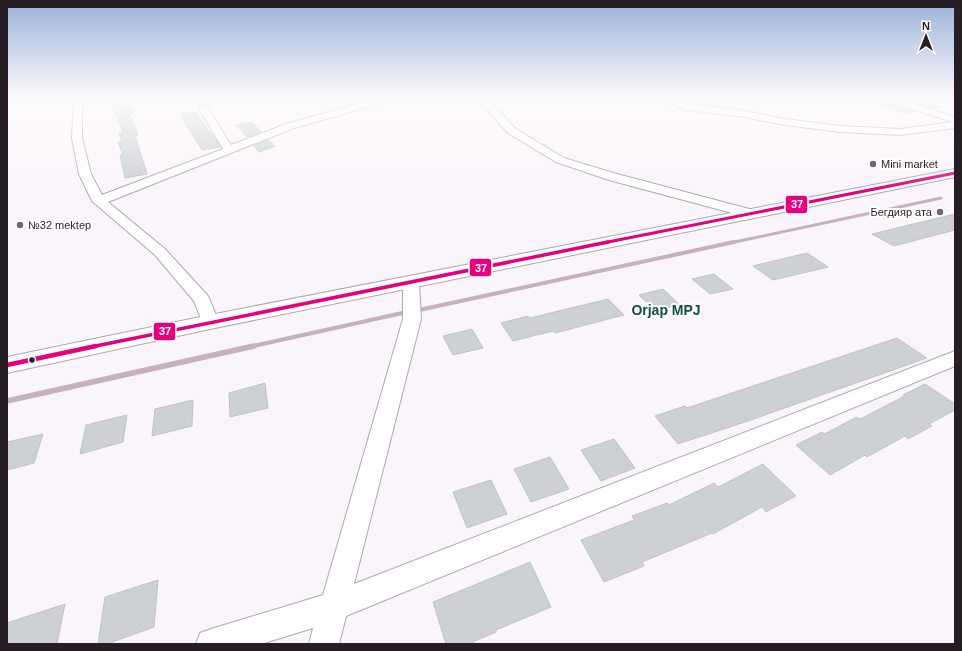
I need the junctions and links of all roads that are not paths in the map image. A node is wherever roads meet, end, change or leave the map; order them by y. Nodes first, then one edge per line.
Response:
1 (77, 129) edge
2 (217, 129) edge
3 (282, 129) edge
4 (510, 129) edge
5 (849, 129) edge
6 (921, 129) edge
7 (230, 150) junction
8 (955, 173) edge
9 (99, 201) junction
10 (752, 214) junction
11 (411, 282) junction
12 (210, 322) junction
13 (955, 358) edge
14 (7, 365) edge
15 (333, 607) junction
16 (211, 644) edge
17 (324, 644) edge

1 - 9 street
2 - 7 street
3 - 7 street
4 - 10 street
5 - 6 street
7 - 9 street
8 - 10 main road
9 - 12 street
10 - 11 main road
11 - 12 main road
11 - 15 street
12 - 14 main road
13 - 15 street
15 - 16 street
15 - 17 street

